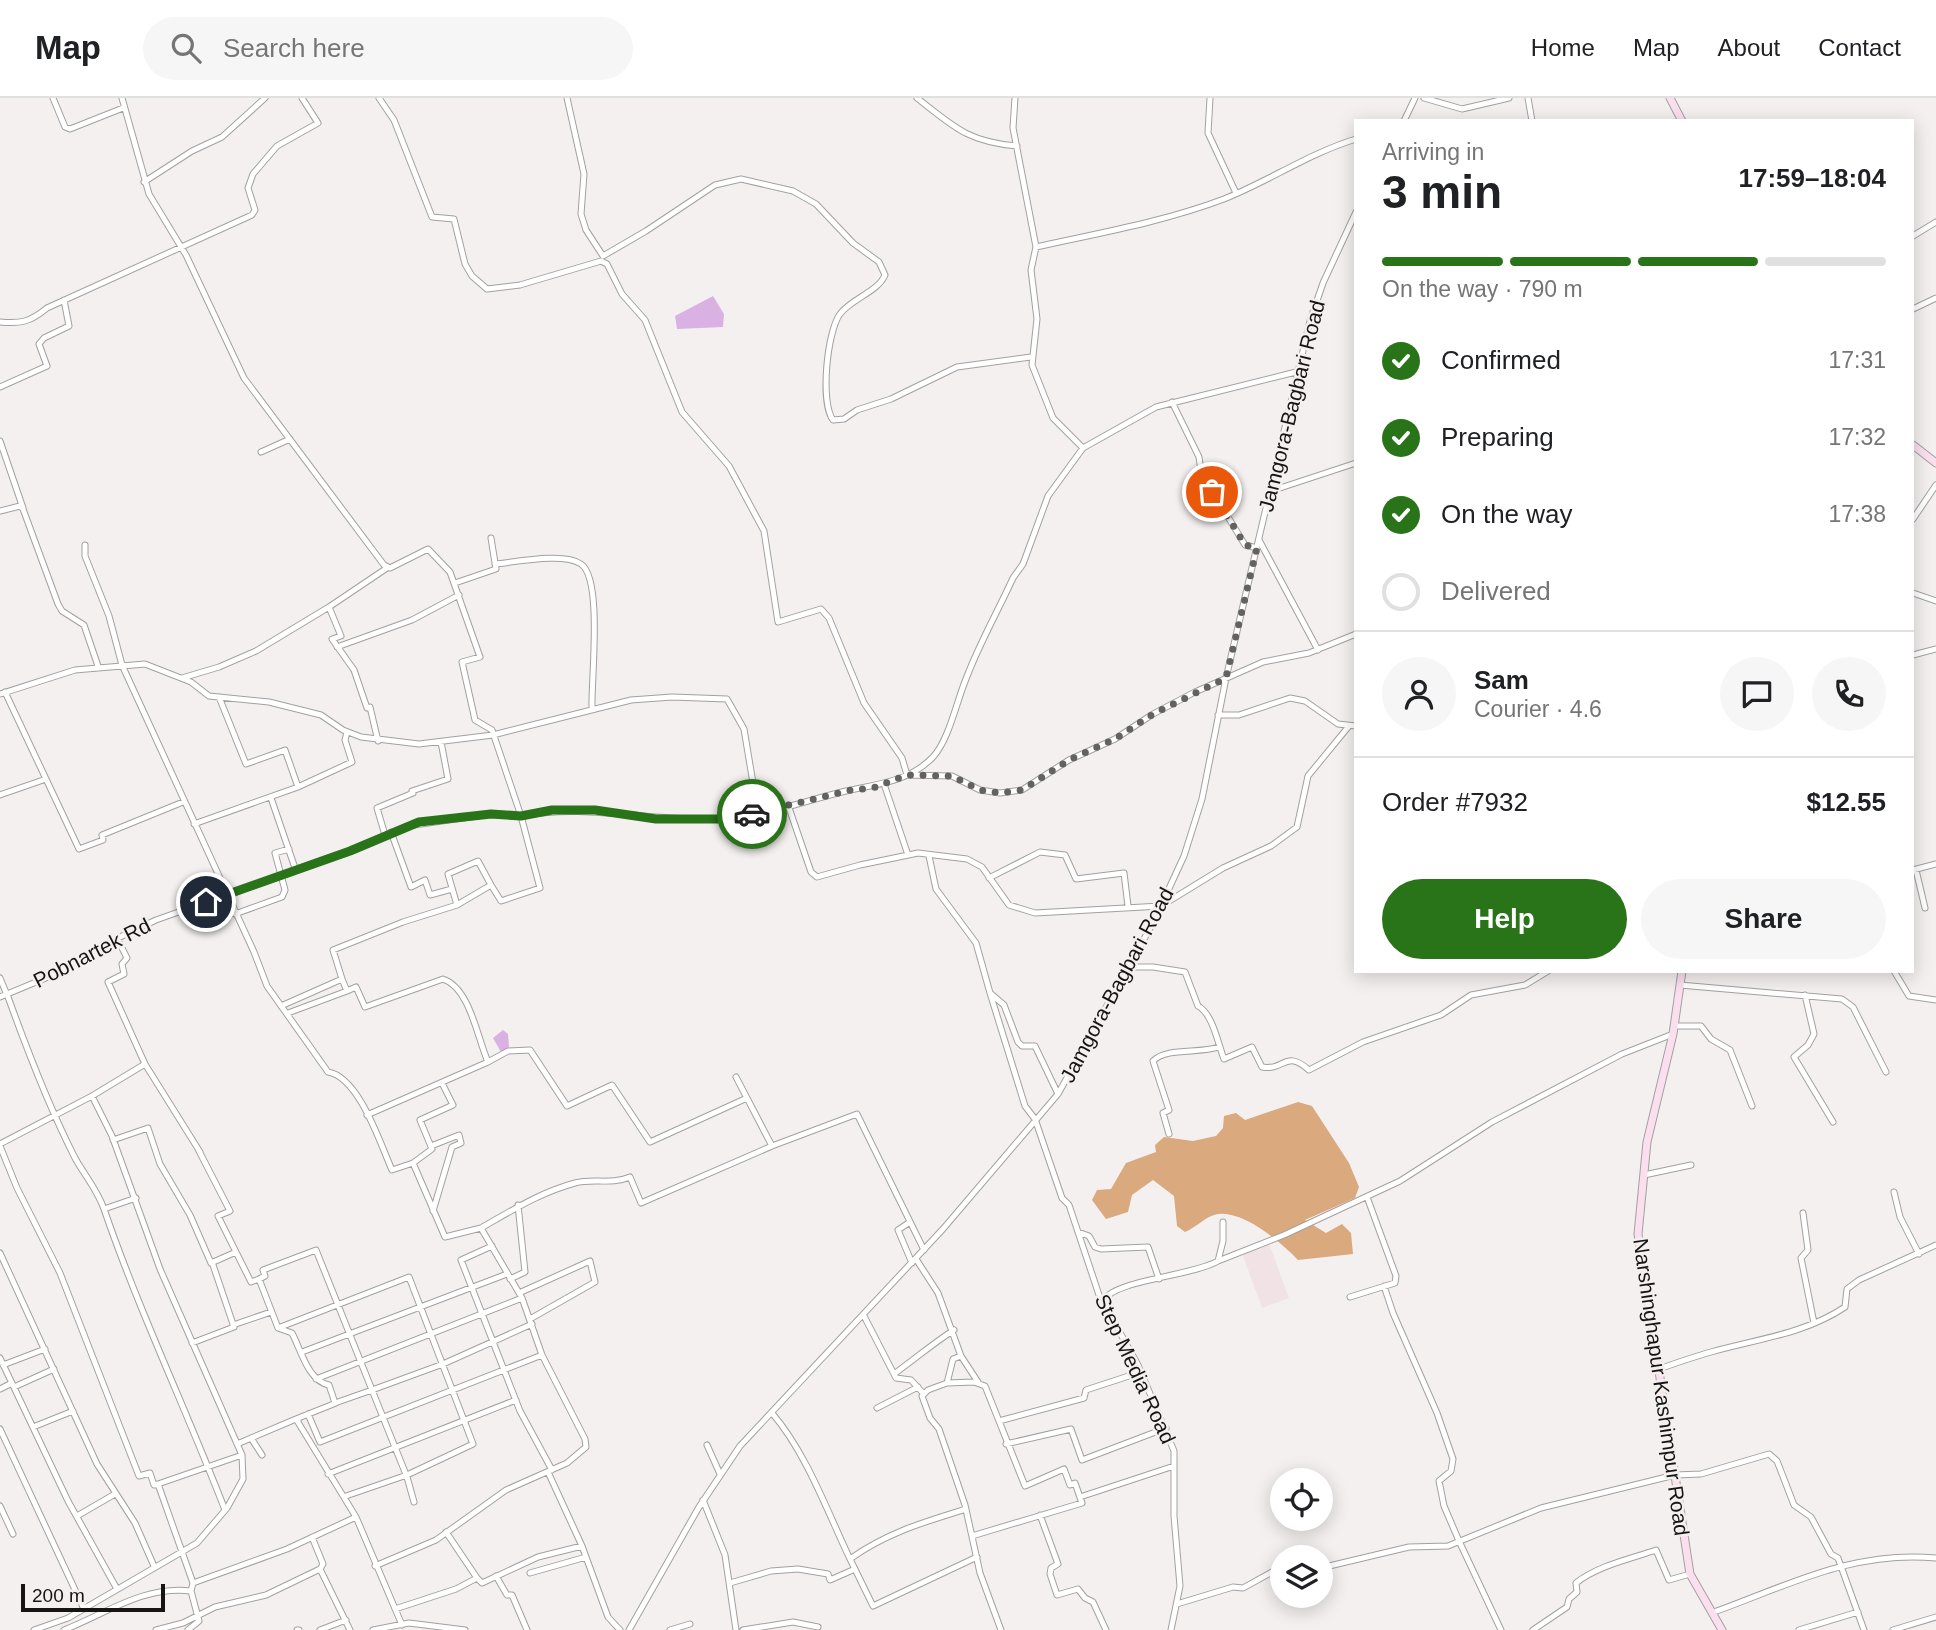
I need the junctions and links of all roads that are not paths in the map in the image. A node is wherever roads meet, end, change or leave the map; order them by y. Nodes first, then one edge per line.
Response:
1 (53, 98) edge
2 (122, 98) edge
3 (265, 98) edge
4 (302, 98) edge
5 (379, 98) edge
6 (567, 98) edge
7 (917, 98) edge
8 (1015, 98) edge
9 (1210, 98) edge
10 (1415, 98) edge
11 (1424, 98) edge
12 (1509, 98) edge
13 (1528, 98) edge
14 (1670, 98) edge
15 (124, 108) junction
16 (1405, 119) edge
17 (1532, 119) edge
18 (1681, 119) edge
19 (1354, 140) edge
20 (1017, 146) junction
21 (144, 182) junction
22 (1236, 193) junction
23 (1354, 216) edge
24 (1936, 222) edge
25 (1914, 235) edge
26 (181, 246) junction
27 (1036, 247) junction
28 (604, 259) junction
29 (1936, 298) edge
30 (64, 300) junction
31 (1914, 309) edge
32 (0, 322) edge
33 (1031, 357) junction
34 (1296, 372) junction
35 (0, 387) edge
36 (1172, 402) junction
37 (290, 439) junction
38 (0, 441) edge
39 (1914, 446) edge
40 (1083, 448) junction
41 (261, 452) dead end
42 (1936, 463) edge
43 (1354, 464) edge
44 (1936, 485) edge
45 (1272, 491) junction
46 (23, 509) junction
47 (0, 512) edge
48 (1914, 518) edge
49 (491, 538) dead end
50 (1259, 540) junction
51 (85, 545) dead end
52 (1257, 548) junction
53 (495, 564) junction
54 (387, 568) junction
55 (455, 583) junction
56 (1914, 593) edge
57 (459, 595) junction
58 (1936, 601) edge
59 (329, 607) junction
60 (1354, 635) edge
61 (337, 648) junction
62 (1936, 649) edge
63 (1318, 650) junction
64 (1914, 655) edge
65 (122, 665) junction
66 (98, 666) junction
67 (182, 678) junction
68 (1226, 678) junction
69 (3, 693) edge
70 (219, 697) junction
71 (592, 707) junction
72 (1219, 715) junction
73 (1349, 726) junction
74 (1354, 726) edge
75 (347, 732) junction
76 (493, 735) junction
77 (378, 741) junction
78 (441, 742) junction
79 (907, 775) junction
80 (46, 779) junction
81 (884, 784) junction
82 (298, 787) junction
83 (0, 795) edge
84 (271, 798) junction
85 (183, 802) junction
86 (788, 805) junction
87 (758, 814) junction
88 (521, 816) junction
89 (194, 824) junction
90 (388, 834) junction
91 (289, 849) junction
92 (908, 855) junction
93 (929, 856) junction
94 (1936, 864) edge
95 (295, 869) junction
96 (1914, 870) edge
97 (282, 873) junction
98 (989, 878) junction
99 (491, 885) junction
100 (452, 889) junction
101 (226, 895) junction
102 (457, 905) junction
103 (1128, 906) junction
104 (1161, 906) junction
105 (1925, 908) dead end
106 (235, 914) junction
107 (117, 938) junction
108 (1129, 967) junction
109 (1545, 973) edge
110 (1682, 973) edge
111 (1895, 973) edge
112 (0, 978) edge
113 (342, 979) junction
114 (1680, 985) junction
115 (347, 991) junction
116 (990, 993) junction
117 (5, 995) edge
118 (1805, 995) junction
119 (1936, 1000) edge
120 (281, 1006) junction
121 (288, 1013) junction
122 (1674, 1030) junction
123 (1219, 1047) junction
124 (488, 1062) junction
125 (145, 1064) junction
126 (1886, 1072) dead end
127 (736, 1077) dead end
128 (443, 1083) junction
129 (1058, 1094) junction
130 (92, 1097) junction
131 (747, 1097) junction
132 (1752, 1106) dead end
133 (57, 1114) junction
134 (367, 1115) junction
135 (1035, 1119) junction
136 (1833, 1122) dead end
137 (1169, 1134) dead end
138 (113, 1140) junction
139 (0, 1145) edge
140 (431, 1146) junction
141 (772, 1146) junction
142 (413, 1163) junction
143 (1691, 1166) dead end
144 (1644, 1175) junction
145 (1894, 1192) dead end
146 (1367, 1197) junction
147 (136, 1198) junction
148 (518, 1205) junction
149 (104, 1209) junction
150 (433, 1211) junction
151 (1803, 1213) dead end
152 (910, 1222) junction
153 (1223, 1222) dead end
154 (481, 1228) junction
155 (1078, 1232) junction
156 (1936, 1245) edge
157 (492, 1247) junction
158 (924, 1250) junction
159 (236, 1252) junction
160 (0, 1253) edge
161 (1919, 1254) junction
162 (914, 1261) junction
163 (1218, 1261) junction
164 (212, 1262) junction
165 (508, 1276) junction
166 (259, 1279) junction
167 (1160, 1279) junction
168 (1384, 1286) junction
169 (472, 1287) junction
170 (520, 1296) junction
171 (1350, 1297) dead end
172 (1104, 1300) junction
173 (338, 1304) junction
174 (420, 1307) junction
175 (271, 1311) junction
176 (483, 1314) junction
177 (864, 1316) junction
178 (531, 1321) junction
179 (1814, 1323) junction
180 (233, 1325) junction
181 (278, 1328) junction
182 (954, 1330) junction
183 (350, 1335) junction
184 (431, 1335) junction
185 (494, 1342) junction
186 (192, 1343) junction
187 (45, 1349) junction
188 (302, 1352) junction
189 (542, 1355) junction
190 (961, 1356) junction
191 (1, 1362) edge
192 (361, 1362) junction
193 (443, 1364) junction
194 (54, 1369) junction
195 (1659, 1369) junction
196 (1141, 1371) junction
197 (505, 1372) junction
198 (894, 1374) junction
199 (316, 1379) junction
200 (947, 1382) junction
201 (978, 1382) junction
202 (13, 1385) junction
203 (918, 1387) junction
204 (0, 1389) edge
205 (372, 1390) junction
206 (454, 1391) junction
207 (923, 1393) junction
208 (516, 1400) junction
209 (336, 1402) junction
210 (877, 1408) dead end
211 (73, 1411) junction
212 (772, 1413) junction
213 (308, 1414) junction
214 (383, 1418) junction
215 (296, 1419) junction
216 (465, 1419) junction
217 (999, 1421) junction
218 (33, 1427) junction
219 (1166, 1428) junction
220 (1, 1432) edge
221 (251, 1437) junction
222 (237, 1444) junction
223 (311, 1444) dead end
224 (1006, 1444) junction
225 (706, 1445) dead end
226 (396, 1447) junction
227 (242, 1455) junction
228 (262, 1455) dead end
229 (1174, 1466) junction
230 (208, 1468) junction
231 (550, 1471) junction
232 (328, 1474) junction
233 (720, 1474) junction
234 (407, 1475) junction
235 (1675, 1475) junction
236 (158, 1484) junction
237 (116, 1494) junction
238 (346, 1496) junction
239 (1080, 1497) junction
240 (703, 1500) junction
241 (414, 1502) dead end
242 (0, 1506) edge
243 (966, 1509) junction
244 (225, 1510) junction
245 (1040, 1515) junction
246 (77, 1516) junction
247 (356, 1517) junction
248 (446, 1532) junction
249 (13, 1534) dead end
250 (972, 1535) junction
251 (312, 1537) junction
252 (1459, 1541) junction
253 (582, 1546) junction
254 (182, 1551) junction
255 (586, 1557) junction
256 (977, 1557) junction
257 (1936, 1558) edge
258 (850, 1559) junction
259 (154, 1566) junction
260 (375, 1566) junction
261 (1333, 1566) edge
262 (1841, 1566) junction
263 (320, 1569) junction
264 (855, 1569) junction
265 (530, 1573) dead end
266 (1270, 1573) edge
267 (1690, 1574) junction
268 (496, 1576) junction
269 (477, 1578) junction
270 (193, 1583) junction
271 (730, 1583) junction
272 (117, 1589) junction
273 (191, 1591) junction
274 (1177, 1604) junction
275 (84, 1609) junction
276 (395, 1609) junction
277 (1714, 1612) junction
278 (1858, 1612) junction
279 (199, 1614) junction
280 (1936, 1617) edge
281 (346, 1620) junction
282 (690, 1623) dead end
283 (402, 1625) junction
284 (437, 1627) edge
285 (818, 1627) dead end
286 (679, 1629) edge
287 (34, 1630) edge
288 (64, 1630) edge
289 (156, 1630) edge
290 (188, 1630) edge
291 (320, 1630) edge
292 (350, 1630) edge
293 (373, 1630) edge
294 (465, 1630) edge
295 (527, 1630) edge
296 (620, 1630) edge
297 (630, 1630) edge
298 (670, 1630) edge
299 (736, 1630) edge
300 (743, 1630) edge
301 (1001, 1630) edge
302 (1106, 1630) edge
303 (1171, 1630) edge
304 (1501, 1630) edge
305 (1533, 1630) edge
306 (1722, 1630) edge
307 (1798, 1630) edge
308 (1864, 1630) edge
309 (1893, 1630) edge

1 - 15 street
2 - 15 street
3 - 21 street
4 - 26 street
5 - 28 street
6 - 28 street
7 - 20 street
8 - 20 street
9 - 22 street
10 - 16 street
11 - 12 street
13 - 17 street
14 - 18 street
15 - 21 street
19 - 22 street
20 - 27 street
21 - 26 street
22 - 27 street
23 - 34 street, Jamgora-Bagbari Road
24 - 25 street
26 - 30 street
26 - 37 street
27 - 33 street
28 - 33 street
28 - 79 street
29 - 31 street
30 - 32 street
30 - 35 street
33 - 40 street
34 - 36 street
34 - 45 street, Jamgora-Bagbari Road
36 - 40 street
36 - 52 street
37 - 41 street
37 - 54 street
38 - 46 street
39 - 42 street
40 - 79 street
43 - 45 street
44 - 48 street
45 - 50 street, Jamgora-Bagbari Road
46 - 47 street
46 - 66 street
49 - 53 street
50 - 52 street, Jamgora-Bagbari Road
50 - 63 street
51 - 65 street
52 - 68 street, Jamgora-Bagbari Road
53 - 55 street
53 - 71 street
54 - 55 street
54 - 59 street
55 - 57 street
56 - 58 street
57 - 61 street
57 - 76 street
59 - 61 street
59 - 67 street
60 - 63 street
61 - 77 street
62 - 64 street
63 - 68 street
65 - 66 street
65 - 67 street
65 - 85 street
66 - 69 street
67 - 70 street
68 - 72 street, Jamgora-Bagbari Road
68 - 79 street
69 - 80 street
70 - 75 street
70 - 82 street
71 - 76 street
71 - 87 street
72 - 73 street
72 - 104 street, Jamgora-Bagbari Road
73 - 74 street
73 - 104 street
75 - 77 street
75 - 82 street
76 - 78 street
76 - 88 street
77 - 78 street
78 - 90 street
79 - 81 street, Pobnartek Rd
80 - 83 street
80 - 85 street
81 - 86 street, Pobnartek Rd
81 - 92 street
82 - 84 street
84 - 89 street
84 - 91 street
85 - 89 street
86 - 87 street, Pobnartek Rd
86 - 92 street
87 - 88 street, Pobnartek Rd
88 - 90 street, Pobnartek Rd
88 - 99 street
89 - 101 street
90 - 95 street, Pobnartek Rd
90 - 100 street
91 - 95 street
91 - 97 street
92 - 93 street
93 - 98 street
93 - 116 street, Step Media Road
94 - 96 street
95 - 97 street, Pobnartek Rd
96 - 105 street
97 - 101 street, Pobnartek Rd
97 - 106 street
98 - 103 street
98 - 103 street
99 - 100 street
99 - 102 street
100 - 102 street
101 - 106 street
101 - 107 street, Pobnartek Rd
102 - 113 street
103 - 104 street
104 - 108 street, Jamgora-Bagbari Road
106 - 120 street
107 - 117 street, Pobnartek Rd
107 - 125 street
108 - 123 street
108 - 129 street, Jamgora-Bagbari Road
109 - 123 street
110 - 114 street, Narshinghapur Kashimpur Road
111 - 119 street
112 - 117 street
113 - 115 street
113 - 120 street
114 - 118 street
114 - 122 street, Narshinghapur Kashimpur Road
115 - 121 street
115 - 124 street
116 - 129 street
116 - 135 street, Step Media Road
117 - 133 street
118 - 126 street
118 - 136 street
120 - 121 street
121 - 134 street
122 - 132 street
122 - 144 street, Narshinghapur Kashimpur Road
122 - 146 street
123 - 137 street
124 - 128 street
124 - 131 street
125 - 130 street
125 - 159 street
127 - 131 street
128 - 134 street
128 - 140 street
129 - 135 street, Jamgora-Bagbari Road
130 - 133 street
130 - 138 street
131 - 141 street
133 - 139 street
133 - 149 street
134 - 142 street
135 - 155 street, Step Media Road
135 - 158 street, Jamgora-Bagbari Road
138 - 147 street
138 - 164 street
139 - 236 street
140 - 142 street
140 - 150 street
141 - 148 street
141 - 152 street
142 - 150 street
143 - 144 street
144 - 195 street, Narshinghapur Kashimpur Road
145 - 161 street
146 - 163 street
146 - 168 street
147 - 149 street
147 - 186 street
148 - 154 street
148 - 165 street
149 - 230 street
150 - 154 street
151 - 179 street
152 - 158 street
152 - 162 street
153 - 163 street
154 - 157 street
155 - 167 street
155 - 172 street, Step Media Road
156 - 161 street
157 - 165 street
157 - 169 street
158 - 162 street, Jamgora-Bagbari Road
159 - 164 street
159 - 166 street
160 - 187 street
161 - 179 street
162 - 177 street, Jamgora-Bagbari Road
162 - 182 street
163 - 167 street
164 - 180 street
165 - 169 street
165 - 170 street
166 - 173 street
166 - 175 street
167 - 172 street
168 - 171 street
168 - 252 street
169 - 174 street
169 - 176 street
170 - 176 street
170 - 178 street
170 - 178 street
172 - 196 street, Step Media Road
173 - 174 street
173 - 181 street
173 - 183 street
174 - 183 street
174 - 184 street
175 - 180 street
175 - 181 street
176 - 184 street
176 - 185 street
177 - 198 street
177 - 212 street, Jamgora-Bagbari Road
178 - 185 street
178 - 189 street
179 - 195 street
180 - 186 street
181 - 188 street
182 - 190 street
182 - 198 street
183 - 188 street
183 - 192 street
184 - 192 street
184 - 193 street
185 - 193 street
185 - 197 street
186 - 222 street
187 - 191 street
187 - 194 street
188 - 199 street
189 - 197 street
189 - 231 street
190 - 200 street
190 - 201 street
191 - 202 street
192 - 199 street
192 - 205 street
193 - 205 street
193 - 206 street
194 - 202 street
194 - 211 street
195 - 235 street, Narshinghapur Kashimpur Road
196 - 217 street
196 - 219 street, Step Media Road
197 - 206 street
197 - 208 street
198 - 203 street
199 - 209 street
200 - 201 street
200 - 207 street
201 - 217 street
202 - 204 street
202 - 218 street
203 - 207 street
203 - 210 street
205 - 209 street
205 - 214 street
206 - 214 street
206 - 216 street
207 - 243 street
208 - 216 street
208 - 231 street
209 - 213 street
211 - 218 street
211 - 237 street
212 - 233 street, Jamgora-Bagbari Road
212 - 258 street
213 - 214 street
213 - 215 street
214 - 226 street
215 - 221 street
215 - 223 street
215 - 232 street
216 - 226 street
216 - 234 street
217 - 224 street
218 - 246 street
219 - 224 street
219 - 229 street, Step Media Road
220 - 275 street
221 - 222 street
221 - 228 street
222 - 227 street
224 - 239 street
225 - 233 street
226 - 232 street
226 - 234 street
227 - 230 street
227 - 244 street
229 - 239 street
229 - 274 street, Step Media Road
230 - 236 street
230 - 244 street
231 - 248 street
231 - 253 street
232 - 238 street
233 - 240 street, Jamgora-Bagbari Road
234 - 238 street
234 - 241 street
235 - 252 street
235 - 262 street
235 - 267 street, Narshinghapur Kashimpur Road
236 - 254 street
237 - 246 street
237 - 259 street
238 - 247 street
239 - 245 street
240 - 271 street
240 - 297 street, Jamgora-Bagbari Road
242 - 249 street
243 - 250 street
243 - 258 street
244 - 254 street
245 - 250 street
245 - 302 street
246 - 272 street
247 - 251 street
247 - 260 street
248 - 260 street
248 - 269 street
250 - 256 street
251 - 263 street
251 - 270 street
252 - 261 street
252 - 304 street
253 - 255 street
253 - 268 street
254 - 259 street
254 - 270 street
255 - 265 street
255 - 296 street
256 - 264 street
256 - 301 street
257 - 262 street
258 - 264 street
259 - 272 street
260 - 276 street
262 - 277 street
262 - 278 street
263 - 279 street
263 - 281 street
264 - 271 street
266 - 274 street
267 - 277 street, Narshinghapur Kashimpur Road
267 - 305 street
268 - 269 street
268 - 295 street
269 - 276 street
270 - 273 street
271 - 299 street
272 - 275 street
273 - 279 street
273 - 288 street
274 - 303 street, Step Media Road
275 - 287 street
276 - 283 street
277 - 306 street, Narshinghapur Kashimpur Road
278 - 307 street
278 - 308 street
279 - 289 street
279 - 290 street
280 - 309 street
281 - 291 street
281 - 292 street
282 - 286 street
283 - 284 street
283 - 293 street
284 - 294 street
285 - 300 street
286 - 298 street

